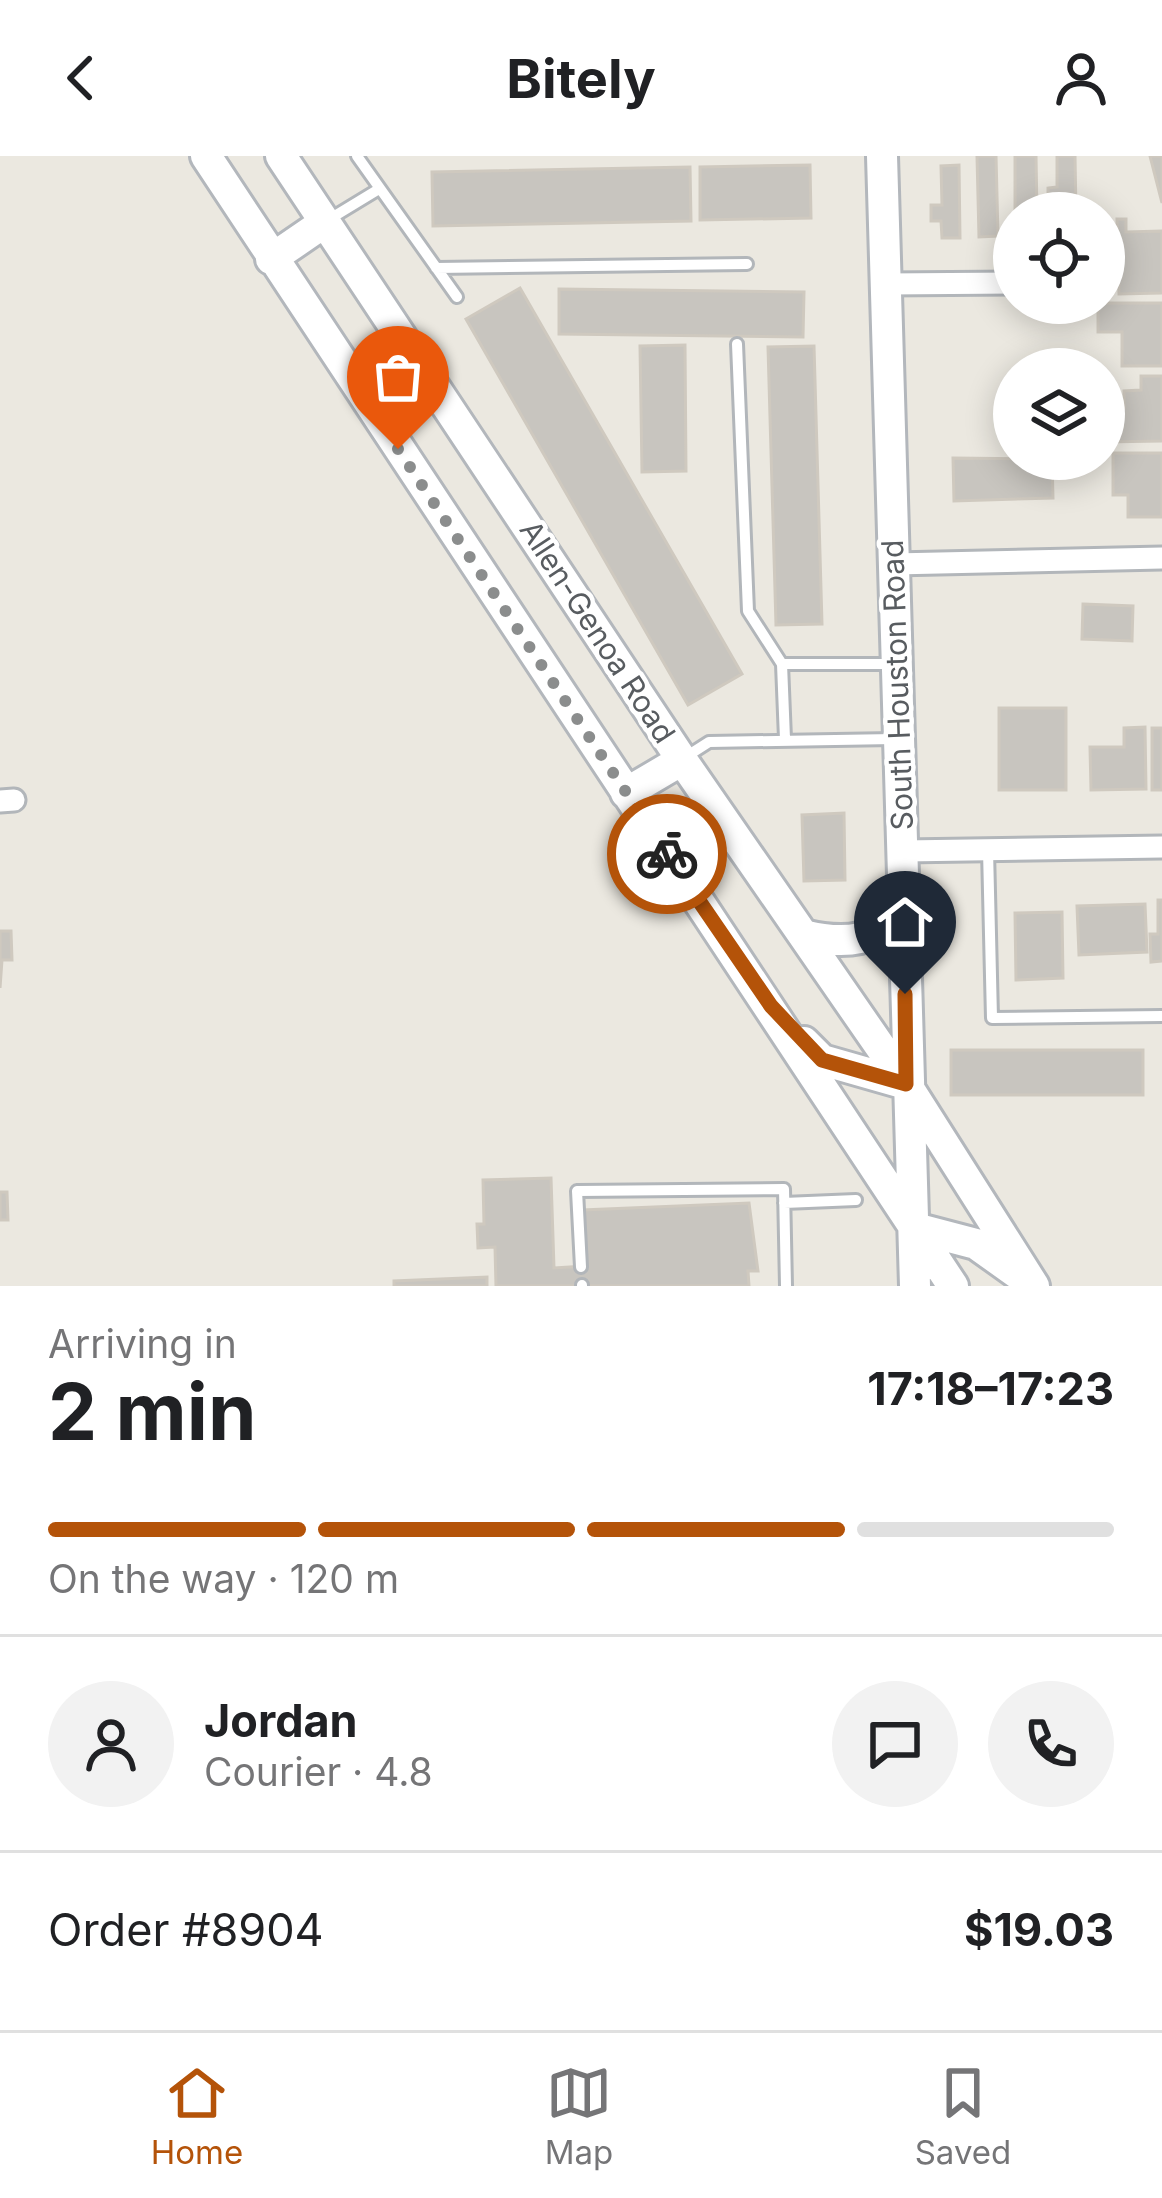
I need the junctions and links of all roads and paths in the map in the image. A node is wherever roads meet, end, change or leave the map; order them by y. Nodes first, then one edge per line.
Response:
1 (206, 156) edge
2 (281, 156) edge
3 (357, 156) edge
4 (882, 156) edge
5 (379, 189) junction
6 (326, 222) junction
7 (271, 259) junction
8 (747, 264) dead end
9 (436, 268) junction
10 (993, 283) edge
11 (887, 284) junction
12 (457, 297) dead end
13 (737, 344) dead end
14 (1162, 558) edge
15 (894, 564) junction
16 (782, 664) junction
17 (897, 664) junction
18 (784, 739) junction
19 (900, 739) junction
20 (682, 760) junction
21 (626, 793) junction
22 (1162, 847) edge
23 (988, 850) junction
24 (904, 851) junction
25 (904, 906) junction
26 (803, 935) junction
27 (771, 1006) junction
28 (1162, 1016) edge
29 (906, 1084) junction
30 (856, 1200) dead end
31 (784, 1203) junction
32 (915, 1228) junction
33 (581, 1267) dead end
34 (786, 1286) edge
35 (916, 1286) edge
36 (953, 1286) edge
37 (1033, 1286) edge

1 - 7 main road
2 - 6 main road, Allen-Genoa Road
3 - 5 lane
4 - 11 main road, South Houston Road
5 - 6 lane
5 - 9 lane
6 - 7 main road
6 - 20 main road, Allen-Genoa Road
7 - 21 main road
8 - 9 lane
9 - 12 lane
10 - 11 street
11 - 15 main road, South Houston Road
13 - 16 lane
14 - 15 street
15 - 17 main road, South Houston Road
16 - 17 lane
16 - 18 lane
17 - 19 main road, South Houston Road
18 - 19 lane
18 - 20 lane
19 - 24 main road, South Houston Road
20 - 21 main road
20 - 26 main road, Allen-Genoa Road
21 - 27 main road
22 - 23 street
23 - 24 street
23 - 28 lane
24 - 25 main road, South Houston Road
25 - 26 main road
25 - 29 main road, South Houston Road
26 - 29 main road, Allen-Genoa Road
27 - 29 main road
27 - 32 main road
29 - 32 main road, South Houston Road
29 - 37 main road, Allen-Genoa Road
30 - 31 lane
31 - 33 lane
31 - 34 lane
32 - 35 main road, South Houston Road
32 - 36 main road
32 - 37 main road

